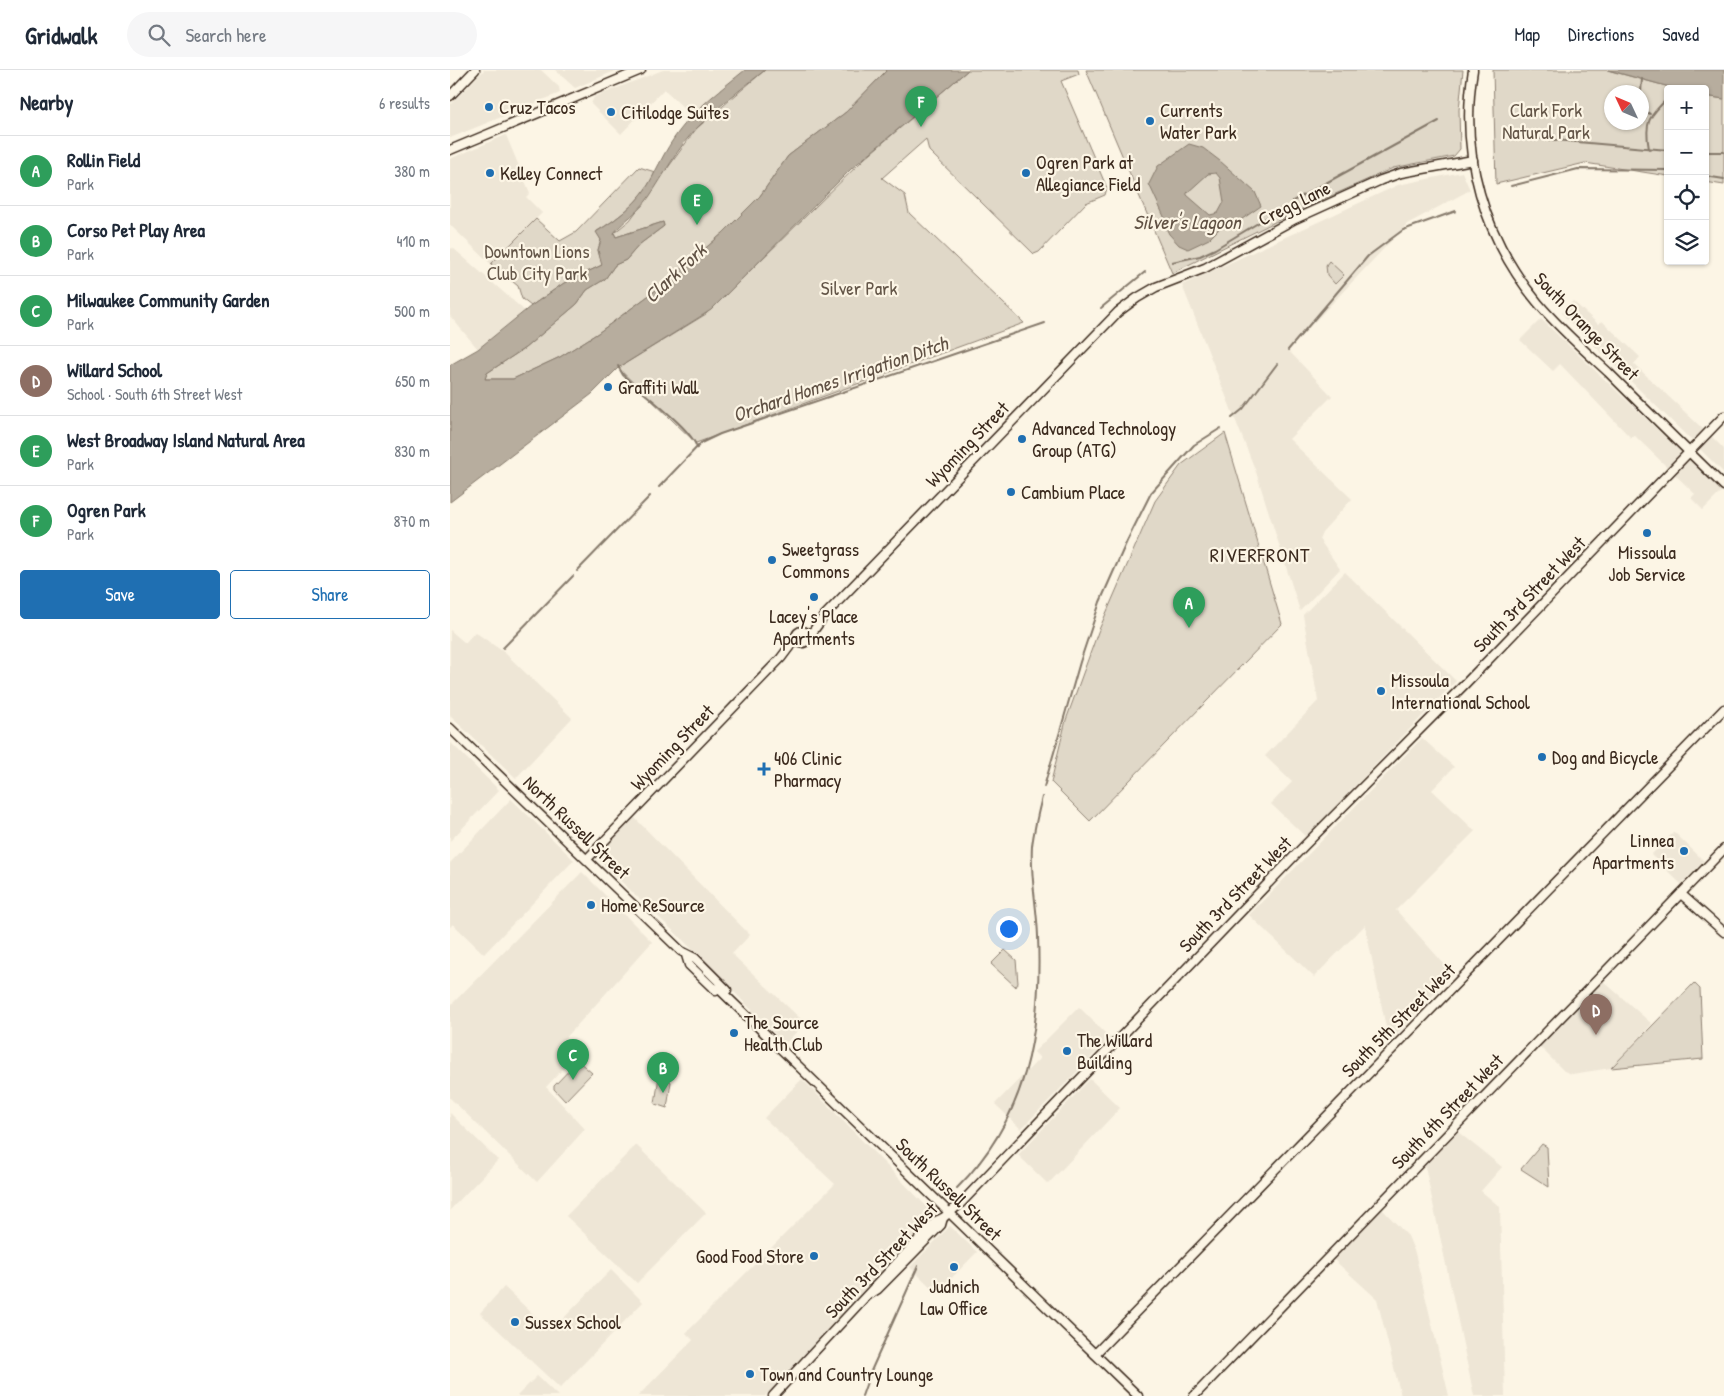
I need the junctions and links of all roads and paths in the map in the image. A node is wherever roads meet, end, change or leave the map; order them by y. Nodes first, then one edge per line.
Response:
1 (475, 70) edge
2 (641, 70) edge
3 (1473, 70) edge
4 (450, 96) edge
5 (450, 150) edge
6 (1472, 160) junction
7 (1137, 298) joint
8 (1724, 416) edge
9 (1689, 452) junction
10 (1724, 486) edge
11 (824, 616) junction
12 (802, 631) junction
13 (809, 637) junction
14 (799, 641) junction
15 (1724, 709) edge
16 (450, 728) edge
17 (1724, 849) edge
18 (587, 859) junction
19 (1681, 894) junction
20 (1724, 932) edge
21 (684, 953) junction
22 (738, 1006) junction
23 (946, 1215) junction
24 (1095, 1354) junction
25 (773, 1396) edge
26 (1138, 1396) edge
27 (1194, 1396) edge

1 - 4 main road
2 - 5 main road
3 - 6 main road, South Orange Street
6 - 7 main road, Cregg Lane
6 - 9 main road, South Orange Street
7 - 11 main road, Wyoming Street
8 - 9 main road, South 3rd Street West
9 - 10 main road, South Orange Street
9 - 23 main road, South 3rd Street West
11 - 12 main road, Wyoming Street
11 - 13 main road, Wyoming Street
12 - 13 main road
12 - 14 main road
13 - 14 main road
14 - 18 main road, Wyoming Street
15 - 24 main road, South 5th Street West
16 - 18 main road, North Russell Street
17 - 19 main road, South 6th Street West
18 - 21 main road, North Russell Street
19 - 20 main road
19 - 27 main road, South 6th Street West
21 - 22 main road, South Russell Street
21 - 22 main road, South Russell Street
22 - 23 main road, South Russell Street
23 - 24 main road, South Russell Street
23 - 25 main road, South 3rd Street West
24 - 26 main road, South Russell Street

